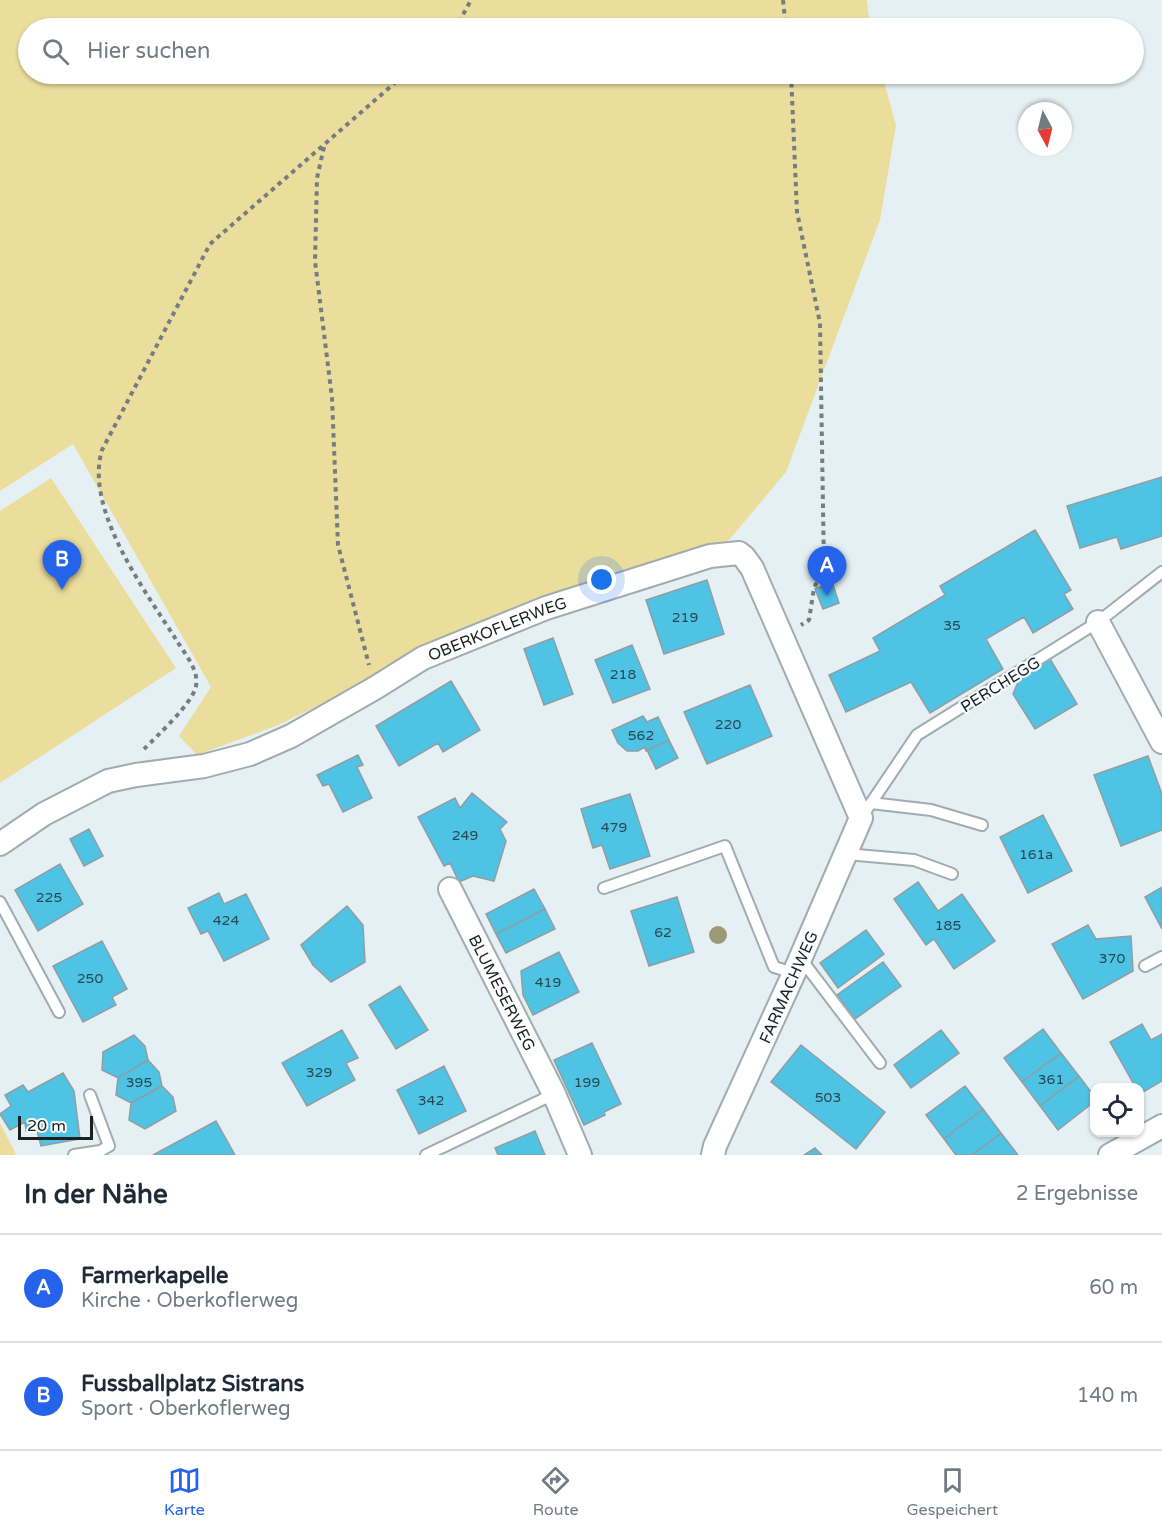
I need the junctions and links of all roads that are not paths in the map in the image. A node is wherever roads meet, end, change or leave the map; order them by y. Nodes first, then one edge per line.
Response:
1 (1162, 572) edge
2 (1098, 622) junction
3 (1162, 742) edge
4 (866, 810) junction
5 (982, 825) dead end
6 (0, 844) edge
7 (846, 854) junction
8 (952, 874) dead end
9 (604, 888) dead end
10 (450, 890) dead end
11 (0, 902) edge
12 (1162, 957) edge
13 (798, 966) junction
14 (1145, 966) dead end
15 (59, 1012) dead end
16 (880, 1063) dead end
17 (554, 1094) junction
18 (90, 1095) dead end
19 (1162, 1126) edge
20 (75, 1155) edge
21 (426, 1155) edge
22 (580, 1155) edge
23 (713, 1155) edge
24 (1110, 1155) edge

1 - 2 lane, PERCHEGG
2 - 3 street
2 - 4 lane, PERCHEGG
4 - 5 lane
4 - 6 street, OBERKOFLERWEG
4 - 7 street, FARMACHWEG
7 - 8 lane
7 - 13 street, FARMACHWEG
9 - 13 lane
10 - 17 street, BLUMESERWEG
11 - 15 lane
12 - 14 lane
13 - 16 lane
13 - 23 street, FARMACHWEG
17 - 21 lane
17 - 22 street, BLUMESERWEG
18 - 20 lane
19 - 24 street

